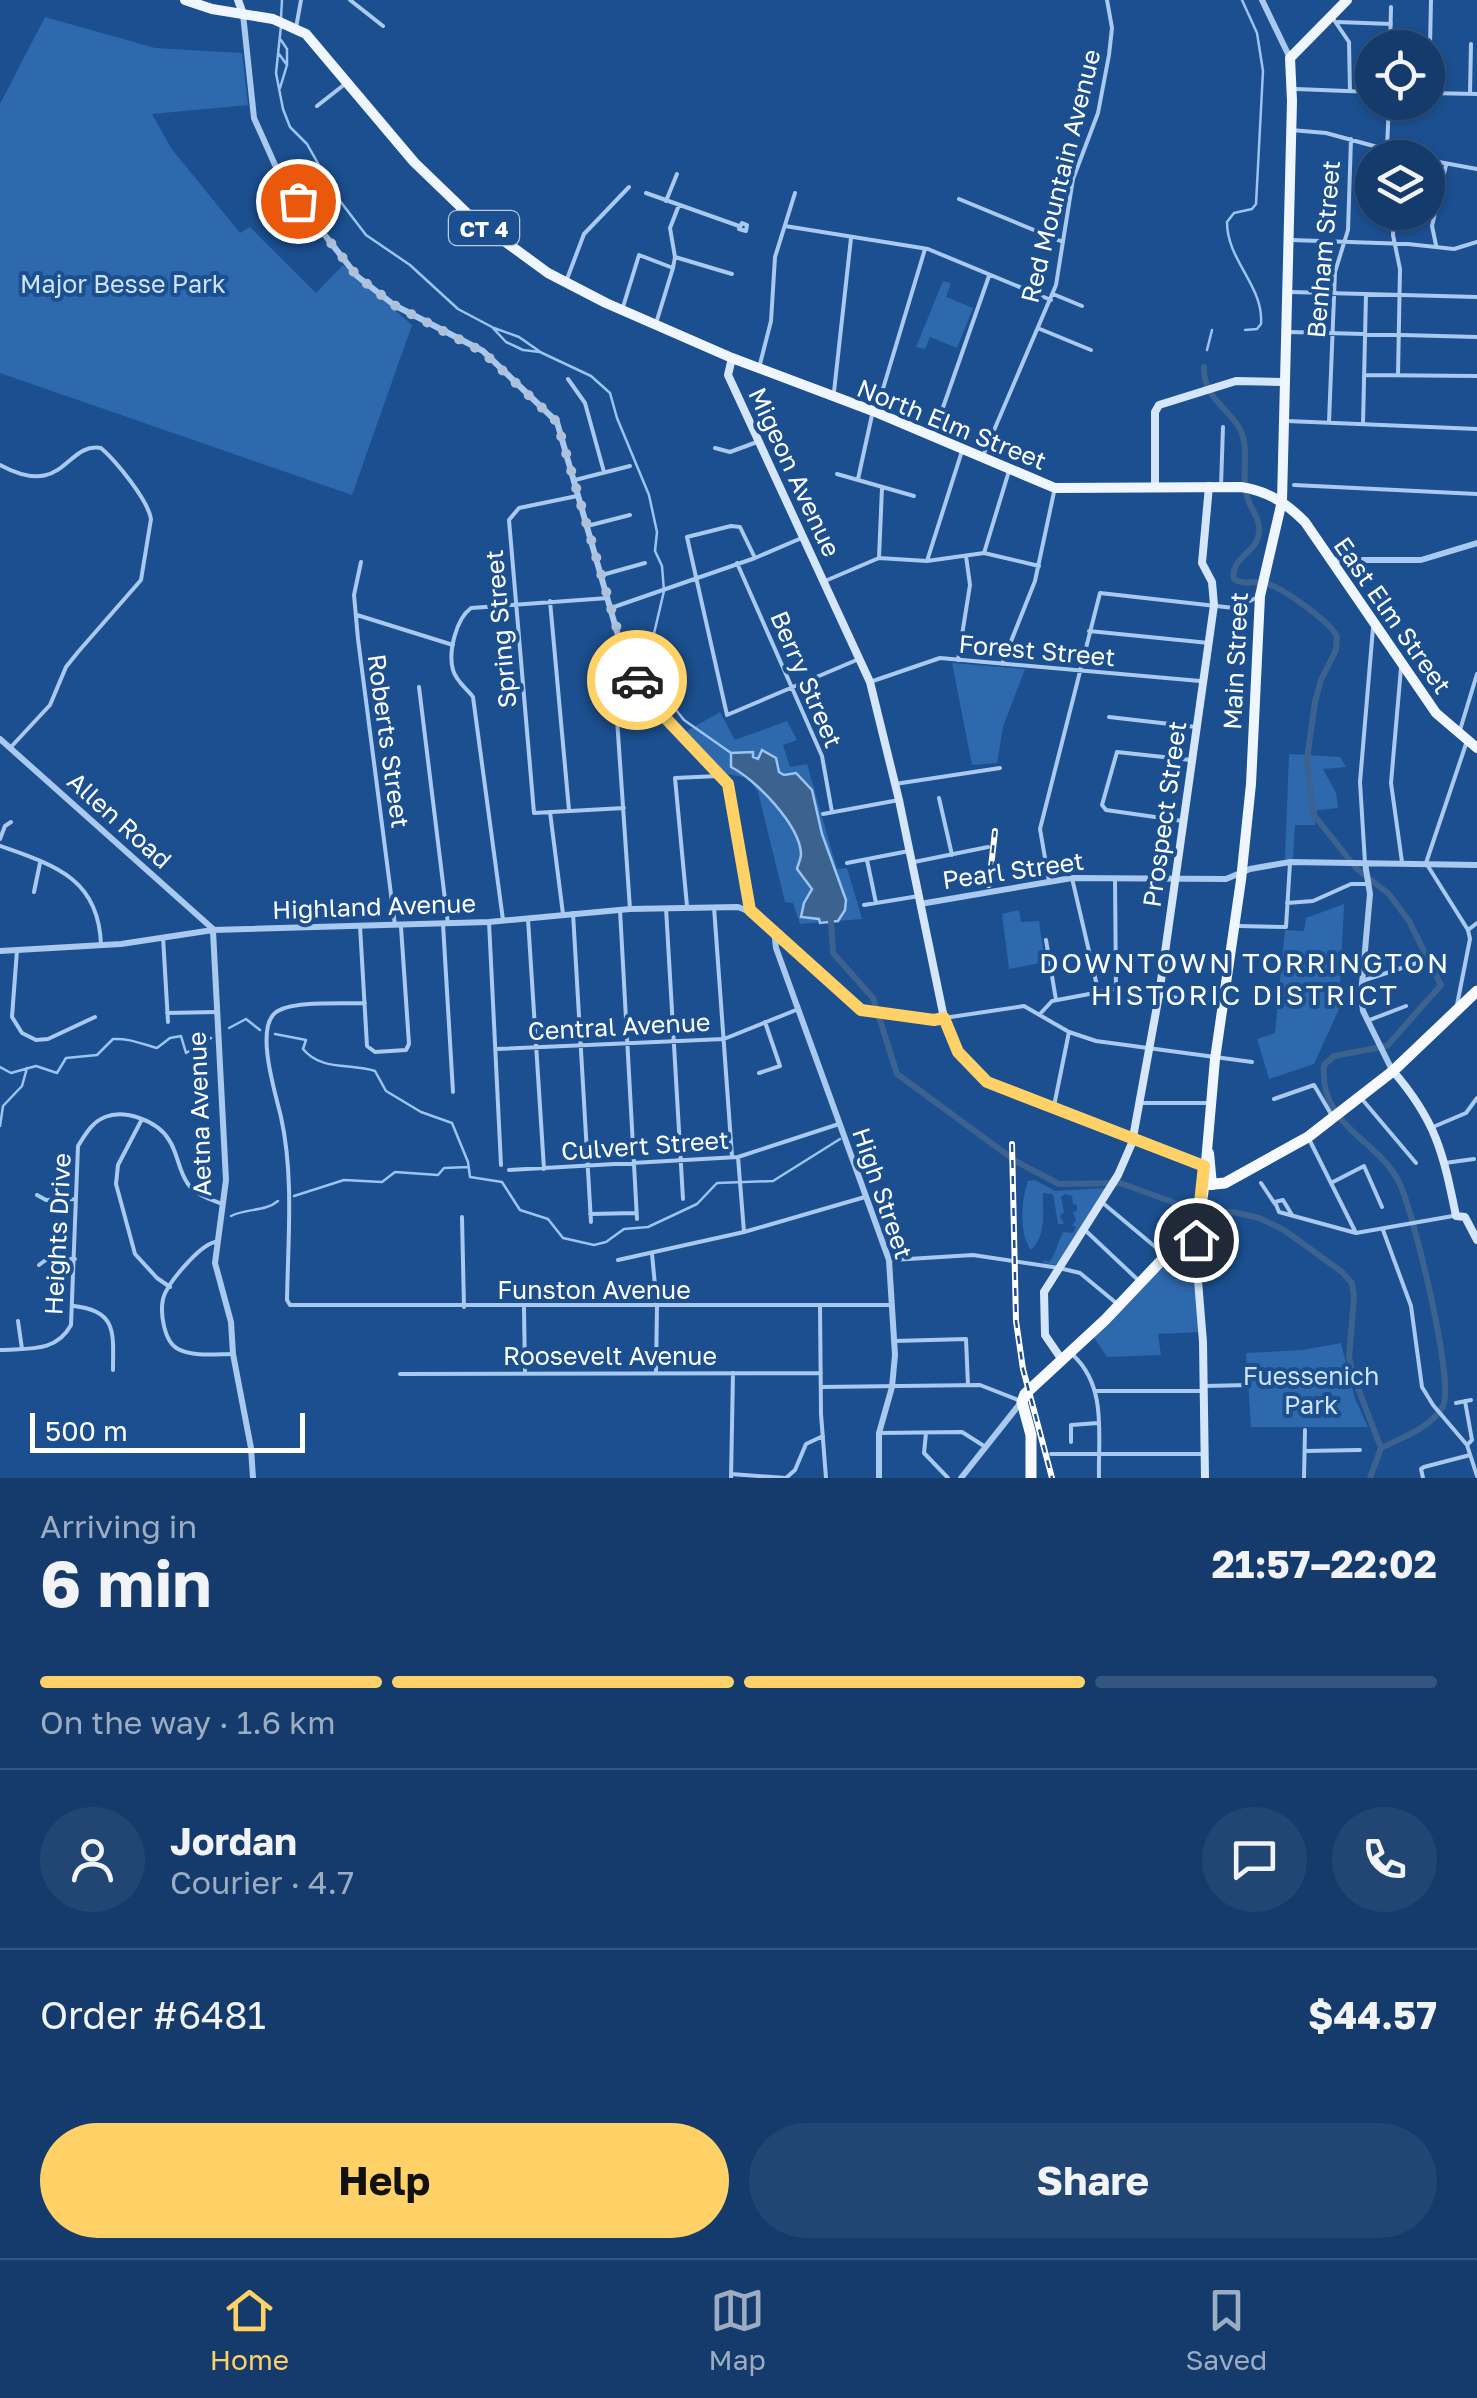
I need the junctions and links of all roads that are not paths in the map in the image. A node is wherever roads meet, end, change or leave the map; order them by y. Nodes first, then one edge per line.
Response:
1 (185, 0) edge
2 (238, 0) edge
3 (301, 0) edge
4 (350, 0) edge
5 (1107, 0) edge
6 (1262, 0) edge
7 (1347, 0) edge
8 (1431, 0) edge
9 (1391, 8) dead end
10 (243, 14) junction
11 (1334, 19) junction
12 (1391, 24) junction
13 (294, 26) junction
14 (383, 26) dead end
15 (1391, 30) edge
16 (1430, 30) edge
17 (1470, 44) dead end
18 (1290, 58) junction
19 (348, 82) junction
20 (1291, 89) junction
21 (1350, 91) junction
22 (1355, 91) edge
23 (1445, 93) edge
24 (1470, 94) junction
25 (1477, 94) edge
26 (317, 106) dead end
27 (1291, 130) junction
28 (1350, 139) junction
29 (1355, 140) edge
30 (1446, 164) joint
31 (1477, 169) edge
32 (676, 174) dead end
33 (629, 187) dead end
34 (646, 193) dead end
35 (796, 193) dead end
36 (958, 199) dead end
37 (666, 201) junction
38 (678, 205) junction
39 (739, 226) dead end
40 (784, 226) junction
41 (1394, 230) edge
42 (851, 235) junction
43 (1286, 240) junction
44 (1062, 242) junction
45 (1345, 242) junction
46 (1477, 242) edge
47 (1394, 244) junction
48 (1436, 246) junction
49 (925, 248) junction
50 (675, 256) junction
51 (673, 268) junction
52 (732, 274) dead end
53 (990, 274) junction
54 (565, 284) junction
55 (1285, 291) junction
56 (1333, 293) junction
57 (1366, 294) junction
58 (1400, 295) junction
59 (1052, 297) junction
60 (1477, 297) edge
61 (1082, 306) dead end
62 (623, 310) junction
63 (656, 323) junction
64 (1038, 328) junction
65 (1284, 332) junction
66 (1332, 334) junction
67 (1366, 334) junction
68 (1398, 336) junction
69 (1477, 337) edge
70 (1091, 350) dead end
71 (732, 358) junction
72 (759, 368) junction
73 (1364, 374) junction
74 (1398, 376) junction
75 (1477, 376) edge
76 (568, 378) dead end
77 (1283, 382) junction
78 (834, 397) junction
79 (875, 411) junction
80 (1282, 421) junction
81 (1329, 422) junction
82 (1363, 424) junction
83 (1223, 427) dead end
84 (1477, 428) edge
85 (933, 436) junction
86 (758, 442) junction
87 (715, 448) dead end
88 (963, 448) junction
89 (983, 456) junction
90 (0, 464) edge
91 (630, 466) dead end
92 (1010, 468) junction
93 (604, 472) junction
94 (837, 474) dead end
95 (858, 479) junction
96 (575, 480) junction
97 (1288, 484) junction
98 (882, 486) junction
99 (1154, 486) junction
100 (1215, 486) junction
101 (1055, 488) junction
102 (1260, 490) junction
103 (1477, 494) edge
104 (579, 496) junction
105 (914, 496) dead end
106 (1282, 500) junction
107 (630, 515) dead end
108 (1305, 522) junction
109 (1279, 523) junction
110 (588, 526) junction
111 (804, 537) junction
112 (1477, 543) edge
113 (984, 552) junction
114 (966, 555) junction
115 (754, 558) junction
116 (878, 558) junction
117 (1330, 560) junction
118 (927, 561) junction
119 (361, 562) dead end
120 (645, 563) dead end
121 (737, 564) junction
122 (1038, 566) junction
123 (602, 575) junction
124 (695, 578) junction
125 (824, 582) junction
126 (1261, 587) junction
127 (608, 598) junction
128 (550, 602) junction
129 (514, 605) junction
130 (1214, 606) junction
131 (611, 608) junction
132 (356, 614) junction
133 (1373, 622) junction
134 (1090, 631) junction
135 (1209, 643) junction
136 (453, 645) junction
137 (860, 659) junction
138 (958, 660) junction
139 (1402, 663) junction
140 (1002, 664) junction
141 (632, 672) junction
142 (1079, 672) junction
143 (1477, 674) edge
144 (870, 682) junction
145 (1204, 682) junction
146 (418, 687) dead end
147 (794, 688) junction
148 (1108, 717) dead end
149 (1196, 727) junction
150 (0, 739) edge
151 (1468, 741) edge
152 (10, 748) junction
153 (1192, 760) junction
154 (1000, 768) dead end
155 (722, 776) junction
156 (895, 784) junction
157 (939, 798) dead end
158 (899, 800) junction
159 (624, 808) junction
160 (569, 810) junction
161 (550, 812) junction
162 (832, 812) junction
163 (823, 814) dead end
164 (1184, 821) junction
165 (11, 822) dead end
166 (0, 843) edge
167 (988, 847) dead end
168 (909, 852) junction
169 (952, 854) junction
170 (868, 860) junction
171 (40, 861) junction
172 (1290, 862) junction
173 (1402, 862) junction
174 (912, 863) junction
175 (848, 864) dead end
176 (1426, 864) junction
177 (1477, 864) edge
178 (1364, 865) junction
179 (1237, 876) junction
180 (1072, 878) junction
181 (1114, 878) junction
182 (1175, 878) junction
183 (1049, 880) junction
184 (1368, 883) junction
185 (34, 892) dead end
186 (920, 900) junction
187 (876, 903) junction
188 (1287, 903) junction
189 (864, 905) dead end
190 (687, 907) junction
191 (714, 907) junction
192 (666, 908) junction
193 (620, 910) junction
194 (630, 910) junction
195 (750, 910) junction
196 (573, 913) junction
197 (563, 914) junction
198 (528, 918) junction
199 (503, 920) junction
200 (488, 922) junction
201 (1477, 923) edge
202 (446, 924) junction
203 (398, 925) junction
204 (360, 926) junction
205 (1234, 926) junction
206 (214, 930) junction
207 (774, 930) junction
208 (1468, 930) junction
209 (163, 938) junction
210 (1470, 939) junction
211 (1046, 940) dead end
212 (1477, 940) edge
213 (100, 945) junction
214 (17, 950) junction
215 (0, 951) edge
216 (1417, 962) dead end
217 (1362, 981) junction
218 (1098, 992) junction
219 (1159, 995) junction
220 (1475, 998) edge
221 (1056, 1000) junction
222 (365, 1003) junction
223 (1222, 1005) junction
224 (1406, 1006) dead end
225 (798, 1009) junction
226 (1456, 1010) junction
227 (216, 1012) junction
228 (167, 1014) junction
229 (1040, 1014) junction
230 (95, 1017) dead end
231 (944, 1018) junction
232 (1367, 1020) junction
233 (168, 1022) dead end
234 (765, 1022) junction
235 (1069, 1032) junction
236 (724, 1038) junction
237 (674, 1042) junction
238 (627, 1043) junction
239 (581, 1045) junction
240 (538, 1047) junction
241 (496, 1049) junction
242 (1149, 1050) junction
243 (1214, 1059) junction
244 (1252, 1062) dead end
245 (1393, 1071) junction
246 (758, 1073) dead end
247 (453, 1092) dead end
248 (1274, 1098) dead end
249 (1360, 1098) junction
250 (1477, 1098) edge
251 (1139, 1103) junction
252 (1210, 1103) junction
253 (1054, 1108) junction
254 (1338, 1115) junction
255 (142, 1120) junction
256 (838, 1124) junction
257 (1433, 1127) junction
258 (1308, 1137) junction
259 (1132, 1138) junction
260 (735, 1157) junction
261 (1474, 1159) dead end
262 (680, 1160) junction
263 (634, 1162) junction
264 (1416, 1163) dead end
265 (1446, 1163) junction
266 (500, 1165) dead end
267 (588, 1166) junction
268 (1208, 1166) junction
269 (544, 1168) junction
270 (509, 1170) dead end
271 (1261, 1183) dead end
272 (1331, 1183) junction
273 (37, 1194) dead end
274 (866, 1196) junction
275 (683, 1199) dead end
276 (75, 1200) junction
277 (1101, 1202) junction
278 (222, 1204) junction
279 (1206, 1204) junction
280 (1274, 1204) junction
281 (1382, 1208) dead end
282 (590, 1214) junction
283 (1292, 1215) junction
284 (1456, 1216) junction
285 (462, 1217) dead end
286 (591, 1222) dead end
287 (1473, 1222) edge
288 (1084, 1228) junction
289 (1383, 1230) junction
290 (744, 1232) junction
291 (1356, 1233) junction
292 (1477, 1240) edge
293 (216, 1242) junction
294 (652, 1254) junction
295 (1166, 1255) junction
296 (74, 1259) junction
297 (618, 1260) dead end
298 (889, 1260) junction
299 (38, 1265) dead end
300 (1059, 1268) junction
301 (1140, 1283) junction
302 (170, 1287) junction
303 (892, 1305) junction
304 (74, 1306) junction
305 (524, 1306) junction
306 (657, 1306) junction
307 (820, 1306) junction
308 (1118, 1306) junction
309 (464, 1307) junction
310 (18, 1321) dead end
311 (894, 1341) junction
312 (22, 1349) junction
313 (0, 1350) edge
314 (233, 1354) junction
315 (1066, 1356) junction
316 (113, 1370) dead end
317 (656, 1372) junction
318 (525, 1373) junction
319 (732, 1373) junction
320 (820, 1373) junction
321 (400, 1374) dead end
322 (1250, 1385) dead end
323 (968, 1386) junction
324 (820, 1387) junction
325 (892, 1387) junction
326 (1204, 1388) junction
327 (1096, 1391) junction
328 (1022, 1401) junction
329 (1456, 1402) dead end
330 (1098, 1423) junction
331 (1305, 1430) dead end
332 (879, 1433) junction
333 (926, 1433) junction
334 (823, 1436) junction
335 (1071, 1442) dead end
336 (1466, 1445) junction
337 (984, 1446) junction
338 (1360, 1450) dead end
339 (1305, 1451) junction
340 (1051, 1454) dead end
341 (1098, 1454) junction
342 (1205, 1454) junction
343 (1471, 1455) junction
344 (731, 1476) edge
345 (1477, 1476) edge
346 (253, 1478) edge
347 (826, 1478) edge
348 (878, 1478) edge
349 (948, 1478) edge
350 (960, 1478) edge
351 (1032, 1478) edge
352 (1099, 1478) edge
353 (1205, 1478) edge
354 (1304, 1478) edge
355 (1423, 1478) edge

1 - 10 main road, CT 4
2 - 10 main road
3 - 13 street
4 - 14 street
5 - 44 street, Red Mountain Avenue
6 - 18 street
7 - 11 main road
8 - 16 street
9 - 12 street
10 - 13 main road, CT 4
10 - 96 street
11 - 12 street
11 - 18 main road
11 - 21 street
12 - 15 street
13 - 19 main road, CT 4
17 - 24 street
18 - 20 main road, Main Street
19 - 26 street
19 - 54 main road, CT 4
20 - 21 street
20 - 27 main road, Main Street
21 - 22 street
23 - 24 street
24 - 25 street
27 - 28 street
27 - 43 main road, Main Street
28 - 29 street
28 - 45 street, Benham Street
30 - 31 street
30 - 48 street
32 - 37 street
33 - 54 street
34 - 37 street
35 - 40 street
36 - 44 street
37 - 38 street
38 - 39 street
38 - 50 street
40 - 42 street
40 - 72 street
41 - 47 street
42 - 49 street
42 - 78 street
43 - 45 street
43 - 55 main road, Main Street
44 - 59 street, Red Mountain Avenue
45 - 47 street
45 - 56 street, Benham Street
46 - 48 street
47 - 48 street
47 - 58 street
49 - 53 street
49 - 79 street
50 - 51 street
50 - 52 street
51 - 62 street
51 - 63 street
53 - 59 street
53 - 85 street
54 - 62 main road, CT 4
55 - 56 street
55 - 65 main road, Main Street
56 - 57 street
56 - 66 street, Benham Street
57 - 58 street
57 - 67 street
58 - 60 street
58 - 68 street
59 - 61 street
59 - 64 street, Red Mountain Avenue
62 - 63 main road, CT 4
63 - 71 main road, CT 4
64 - 70 street
64 - 89 street, Red Mountain Avenue
65 - 66 street
65 - 77 main road, Main Street
66 - 67 street
66 - 81 street, Benham Street
67 - 68 street
67 - 73 street
68 - 69 street
68 - 74 street
71 - 72 main road, North Elm Street / CT 4
71 - 86 main road, Migeon Avenue
72 - 78 main road, North Elm Street / CT 4
73 - 74 street
73 - 82 street
74 - 75 street
76 - 93 street
77 - 80 main road, Main Street
77 - 99 main road
78 - 79 main road, North Elm Street / CT 4
79 - 85 main road, North Elm Street / CT 4
79 - 95 street
80 - 81 street
80 - 97 main road, Main Street
81 - 82 street
82 - 84 street
83 - 100 street
85 - 88 main road, North Elm Street / CT 4
86 - 87 street
86 - 111 main road, Migeon Avenue
88 - 89 main road, North Elm Street / CT 4
88 - 118 street
89 - 92 main road, North Elm Street / CT 4
90 - 152 street
91 - 93 street
92 - 101 main road, North Elm Street / CT 4
92 - 113 street
93 - 96 street
94 - 95 street
95 - 98 street
96 - 104 street
97 - 102 main road
97 - 103 street
97 - 106 main road, Main Street
98 - 105 street
98 - 116 street
99 - 100 main road, North Elm Street / CT 4
99 - 101 main road, North Elm Street / CT 4
100 - 102 main road, North Elm Street / CT 4
100 - 130 main road, Prospect Street
101 - 122 street
102 - 106 main road, North Elm Street / CT 4
104 - 110 street
104 - 129 street, Spring Street
106 - 108 main road, East Elm Street / CT 4
106 - 109 main road, Main Street
107 - 110 street
108 - 109 main road
108 - 117 main road, East Elm Street / CT 4
109 - 126 main road, Main Street
110 - 123 street
111 - 115 street
111 - 125 main road, Migeon Avenue
112 - 117 street
113 - 114 street
113 - 122 street
114 - 118 street
114 - 138 street
115 - 121 street
115 - 124 street
116 - 118 street
116 - 125 street
117 - 133 main road, East Elm Street / CT 4
119 - 132 street, Roberts Street
120 - 123 street
121 - 124 street
121 - 147 street, Berry Street
122 - 140 street
123 - 127 street
124 - 131 street
124 - 147 street
125 - 137 main road, Migeon Avenue
126 - 130 street
126 - 179 main road, Main Street
127 - 128 street
127 - 131 street
128 - 129 street
128 - 160 street
129 - 136 street
129 - 161 street, Spring Street
130 - 134 street
130 - 135 main road, Prospect Street
131 - 141 street
132 - 136 street
132 - 203 street, Roberts Street
133 - 139 main road, East Elm Street / CT 4
133 - 178 street
134 - 135 street
134 - 142 street
135 - 145 main road, Prospect Street
136 - 199 street
137 - 144 main road, Migeon Avenue
137 - 147 street
138 - 140 street, Forest Street
138 - 144 street, Forest Street
139 - 151 main road, East Elm Street / CT 4
139 - 173 street
140 - 142 street, Forest Street
141 - 155 street
141 - 159 street
142 - 145 street, Forest Street
142 - 183 street
143 - 151 street
144 - 156 main road, Migeon Avenue
145 - 149 main road, Prospect Street
146 - 202 street
147 - 162 street, Berry Street
148 - 149 street
149 - 153 main road, Prospect Street
150 - 152 street, Allen Road
151 - 176 street
152 - 206 street, Allen Road
153 - 164 main road, Prospect Street
153 - 164 street
154 - 156 street
155 - 190 street
155 - 195 street
156 - 158 main road, Migeon Avenue
157 - 169 street
158 - 162 street
158 - 168 main road, Migeon Avenue
159 - 160 street
159 - 194 street
160 - 161 street
161 - 197 street
162 - 163 street
164 - 182 main road, Prospect Street
165 - 166 street
166 - 171 street
167 - 169 street
168 - 170 street
168 - 174 main road, Migeon Avenue
169 - 174 street
170 - 175 street
170 - 187 street
171 - 185 street
171 - 213 street
172 - 178 street, Pearl Street
172 - 179 street, Pearl Street
172 - 188 street
173 - 176 street, Pearl Street
173 - 178 street, Pearl Street
174 - 186 main road, Migeon Avenue
176 - 177 street, Pearl Street
176 - 208 street
178 - 184 street
179 - 182 street, Pearl Street
179 - 205 main road, Main Street
180 - 181 street, Pearl Street
180 - 183 street, Pearl Street
180 - 218 street
181 - 182 street, Pearl Street
181 - 218 street
182 - 219 main road, Prospect Street
183 - 186 street, Pearl Street
184 - 188 street
184 - 217 street
186 - 187 street
186 - 231 main road, Migeon Avenue
187 - 189 street
188 - 205 street
190 - 191 street, Highland Avenue
190 - 192 street, Highland Avenue
191 - 195 street, Highland Avenue
191 - 236 street
192 - 194 street, Highland Avenue
192 - 237 street
193 - 194 street, Highland Avenue
193 - 196 street, Highland Avenue
193 - 238 street
195 - 207 street
196 - 197 street, Highland Avenue
196 - 239 street
197 - 198 street, Highland Avenue
198 - 199 street, Highland Avenue
198 - 240 street
199 - 200 street, Highland Avenue
200 - 202 street, Highland Avenue
200 - 241 street
201 - 208 street
202 - 203 street, Highland Avenue
202 - 247 street
203 - 204 street, Highland Avenue
203 - 222 street, Roberts Street
204 - 206 street, Highland Avenue
204 - 222 street
205 - 223 main road, Main Street
206 - 209 street, Highland Avenue
206 - 227 street, Aetna Avenue
207 - 225 street, High Street
207 - 231 street
208 - 210 street
209 - 213 street, Highland Avenue
209 - 228 street
210 - 212 street
210 - 226 street
211 - 221 street
213 - 214 street, Highland Avenue
214 - 215 street, Highland Avenue
214 - 230 street
216 - 217 street
217 - 232 street
218 - 221 street
219 - 223 street
219 - 242 main road, Prospect Street
220 - 226 highway
221 - 229 street
222 - 309 street, Funston Avenue
223 - 243 main road, Main Street
224 - 232 street
225 - 234 street, Central Avenue
225 - 256 street, High Street
226 - 245 highway
227 - 228 street
227 - 278 street, Aetna Avenue
228 - 233 street
229 - 231 street
229 - 235 street
231 - 253 main road, Migeon Avenue
232 - 245 street
234 - 236 street, Central Avenue
234 - 246 street
235 - 242 street
235 - 253 street
236 - 237 street, Central Avenue
236 - 260 street
237 - 238 street, Central Avenue
237 - 262 street
238 - 239 street, Central Avenue
238 - 263 street
239 - 240 street, Central Avenue
239 - 267 street
240 - 241 street, Central Avenue
240 - 269 street
241 - 266 street
242 - 243 street
242 - 251 main road, Prospect Street
243 - 244 street
243 - 252 main road, Main Street
245 - 249 highway
245 - 257 main road
248 - 254 street
249 - 254 highway
249 - 264 street
250 - 257 street
251 - 252 street
251 - 259 main road, Prospect Street
252 - 268 main road, Main Street
253 - 259 main road, Migeon Avenue
254 - 258 highway
255 - 276 street, Heights Drive
255 - 278 street
255 - 302 street
256 - 260 street, Culvert Street
256 - 274 street, High Street
257 - 265 main road
258 - 272 street
258 - 279 highway
259 - 268 main road, Migeon Avenue
259 - 277 main road, Prospect Street
260 - 262 street, Culvert Street
260 - 290 street
261 - 265 street
262 - 263 street, Culvert Street
262 - 275 street
263 - 267 street, Culvert Street
263 - 282 street
265 - 284 main road
267 - 269 street, Culvert Street
267 - 282 street
268 - 279 main road, Main Street
269 - 270 street, Culvert Street
271 - 280 street
272 - 281 street
272 - 291 street
273 - 276 street
274 - 290 street
274 - 298 street, High Street
276 - 296 street, Heights Drive
277 - 288 main road, Prospect Street
277 - 295 street
278 - 293 street, Aetna Avenue
279 - 295 highway
279 - 326 main road
280 - 283 street
280 - 283 street
282 - 286 street
283 - 291 street
284 - 287 main road
284 - 289 street
285 - 309 street
287 - 292 main road
288 - 300 main road, Prospect Street
288 - 301 street
289 - 291 street
289 - 336 street
290 - 294 street
293 - 302 street
293 - 314 street, Aetna Avenue
294 - 297 street
294 - 306 street
295 - 301 highway
296 - 299 street
296 - 304 street, Heights Drive
298 - 300 street
298 - 303 street, High Street
300 - 308 street
300 - 315 main road, Prospect Street
301 - 308 highway
302 - 314 street
303 - 307 street, Funston Avenue
303 - 311 street, High Street
304 - 312 street, Heights Drive
304 - 316 street
305 - 306 street, Funston Avenue
305 - 309 street, Funston Avenue
305 - 318 street
306 - 307 street, Funston Avenue
306 - 317 street
307 - 320 street
308 - 315 highway
310 - 312 street
311 - 323 street
311 - 325 street, High Street
312 - 313 street, Heights Drive
314 - 346 street, Aetna Avenue
315 - 327 street
315 - 328 highway
317 - 318 street, Roosevelt Avenue
317 - 319 street, Roosevelt Avenue
318 - 321 street, Roosevelt Avenue
319 - 320 street, Roosevelt Avenue
319 - 344 street
320 - 324 street
322 - 326 street
323 - 325 street
323 - 328 street
324 - 325 street
324 - 334 street
325 - 332 street, High Street
326 - 327 street
326 - 342 main road
327 - 330 street
328 - 337 street
328 - 351 highway
329 - 336 street
330 - 335 street
330 - 341 street
331 - 339 street
332 - 333 street
332 - 348 street, High Street
333 - 337 street
333 - 349 street
334 - 344 street
334 - 347 street
336 - 343 street
337 - 350 street
338 - 339 street
339 - 354 street
340 - 341 street
341 - 342 street
341 - 352 street
342 - 353 main road
343 - 345 street
343 - 355 street

